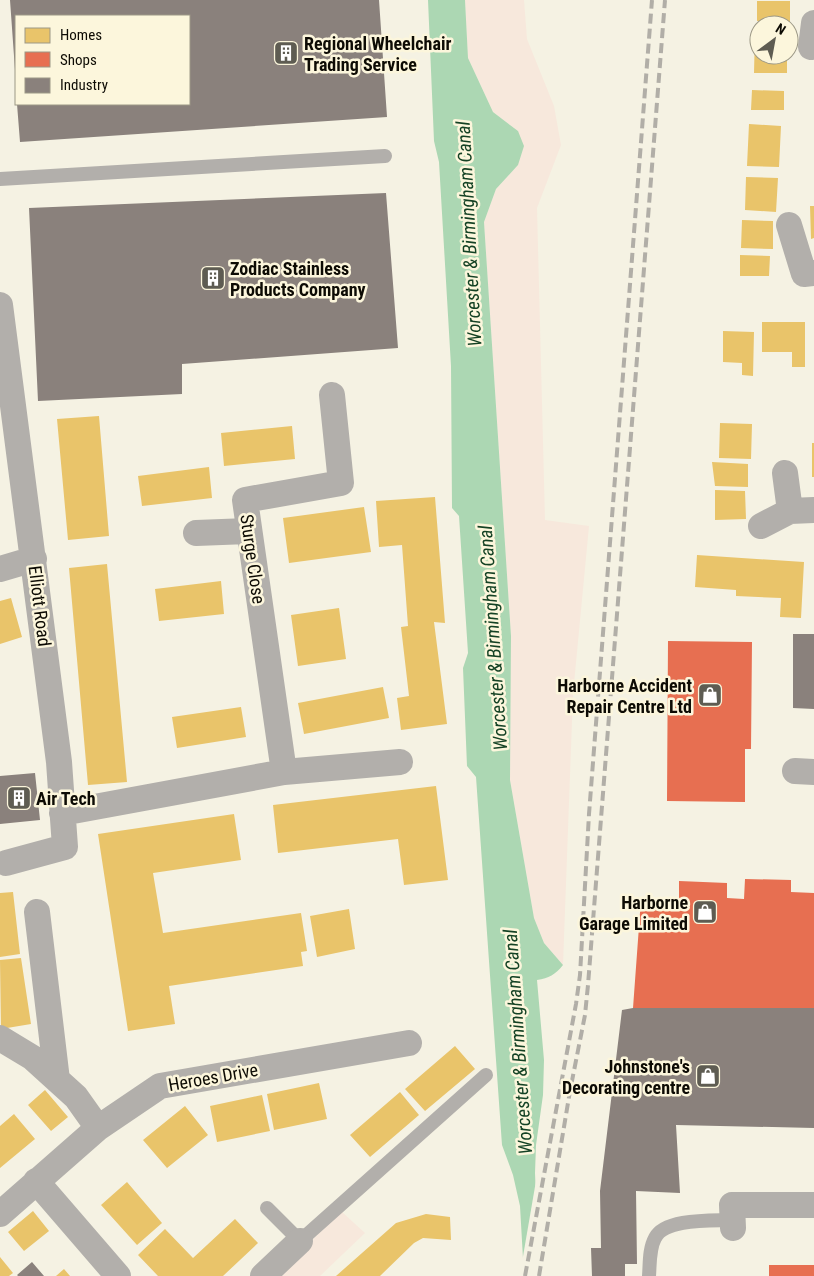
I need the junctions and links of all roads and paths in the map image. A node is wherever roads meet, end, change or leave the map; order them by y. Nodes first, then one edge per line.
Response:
1 (385, 156) dead end
2 (0, 179) edge
3 (789, 225) dead end
4 (814, 273) edge
5 (0, 305) edge
6 (332, 395) dead end
7 (785, 473) dead end
8 (802, 510) edge
9 (761, 526) dead end
10 (248, 531) junction
11 (196, 532) dead end
12 (34, 559) junction
13 (0, 569) edge
14 (400, 762) dead end
15 (284, 772) junction
16 (62, 813) junction
17 (3, 864) edge
18 (37, 912) dead end
19 (0, 1038) edge
20 (409, 1043) dead end
21 (486, 1075) dead end
22 (57, 1080) junction
23 (98, 1128) junction
24 (36, 1181) junction
25 (814, 1205) edge
26 (267, 1208) dead end
27 (0, 1214) edge
28 (732, 1224) joint
29 (300, 1241) junction
30 (118, 1276) edge
31 (263, 1276) edge
32 (649, 1276) edge

1 - 2 lane
3 - 4 street
5 - 12 street, Elliott Road
6 - 10 street, Sturge Close
7 - 8 street
8 - 9 street
10 - 11 street
10 - 15 street, Sturge Close
12 - 13 street
12 - 16 street, Elliott Road
14 - 15 street
15 - 16 street
16 - 17 street, Elliott Road
18 - 22 street
19 - 22 street
20 - 23 street, Heroes Drive
21 - 29 lane
22 - 23 street
23 - 24 street, Heroes Drive
24 - 27 street, Heroes Drive
24 - 30 street
25 - 28 street
26 - 29 lane
28 - 32 lane
29 - 31 street

